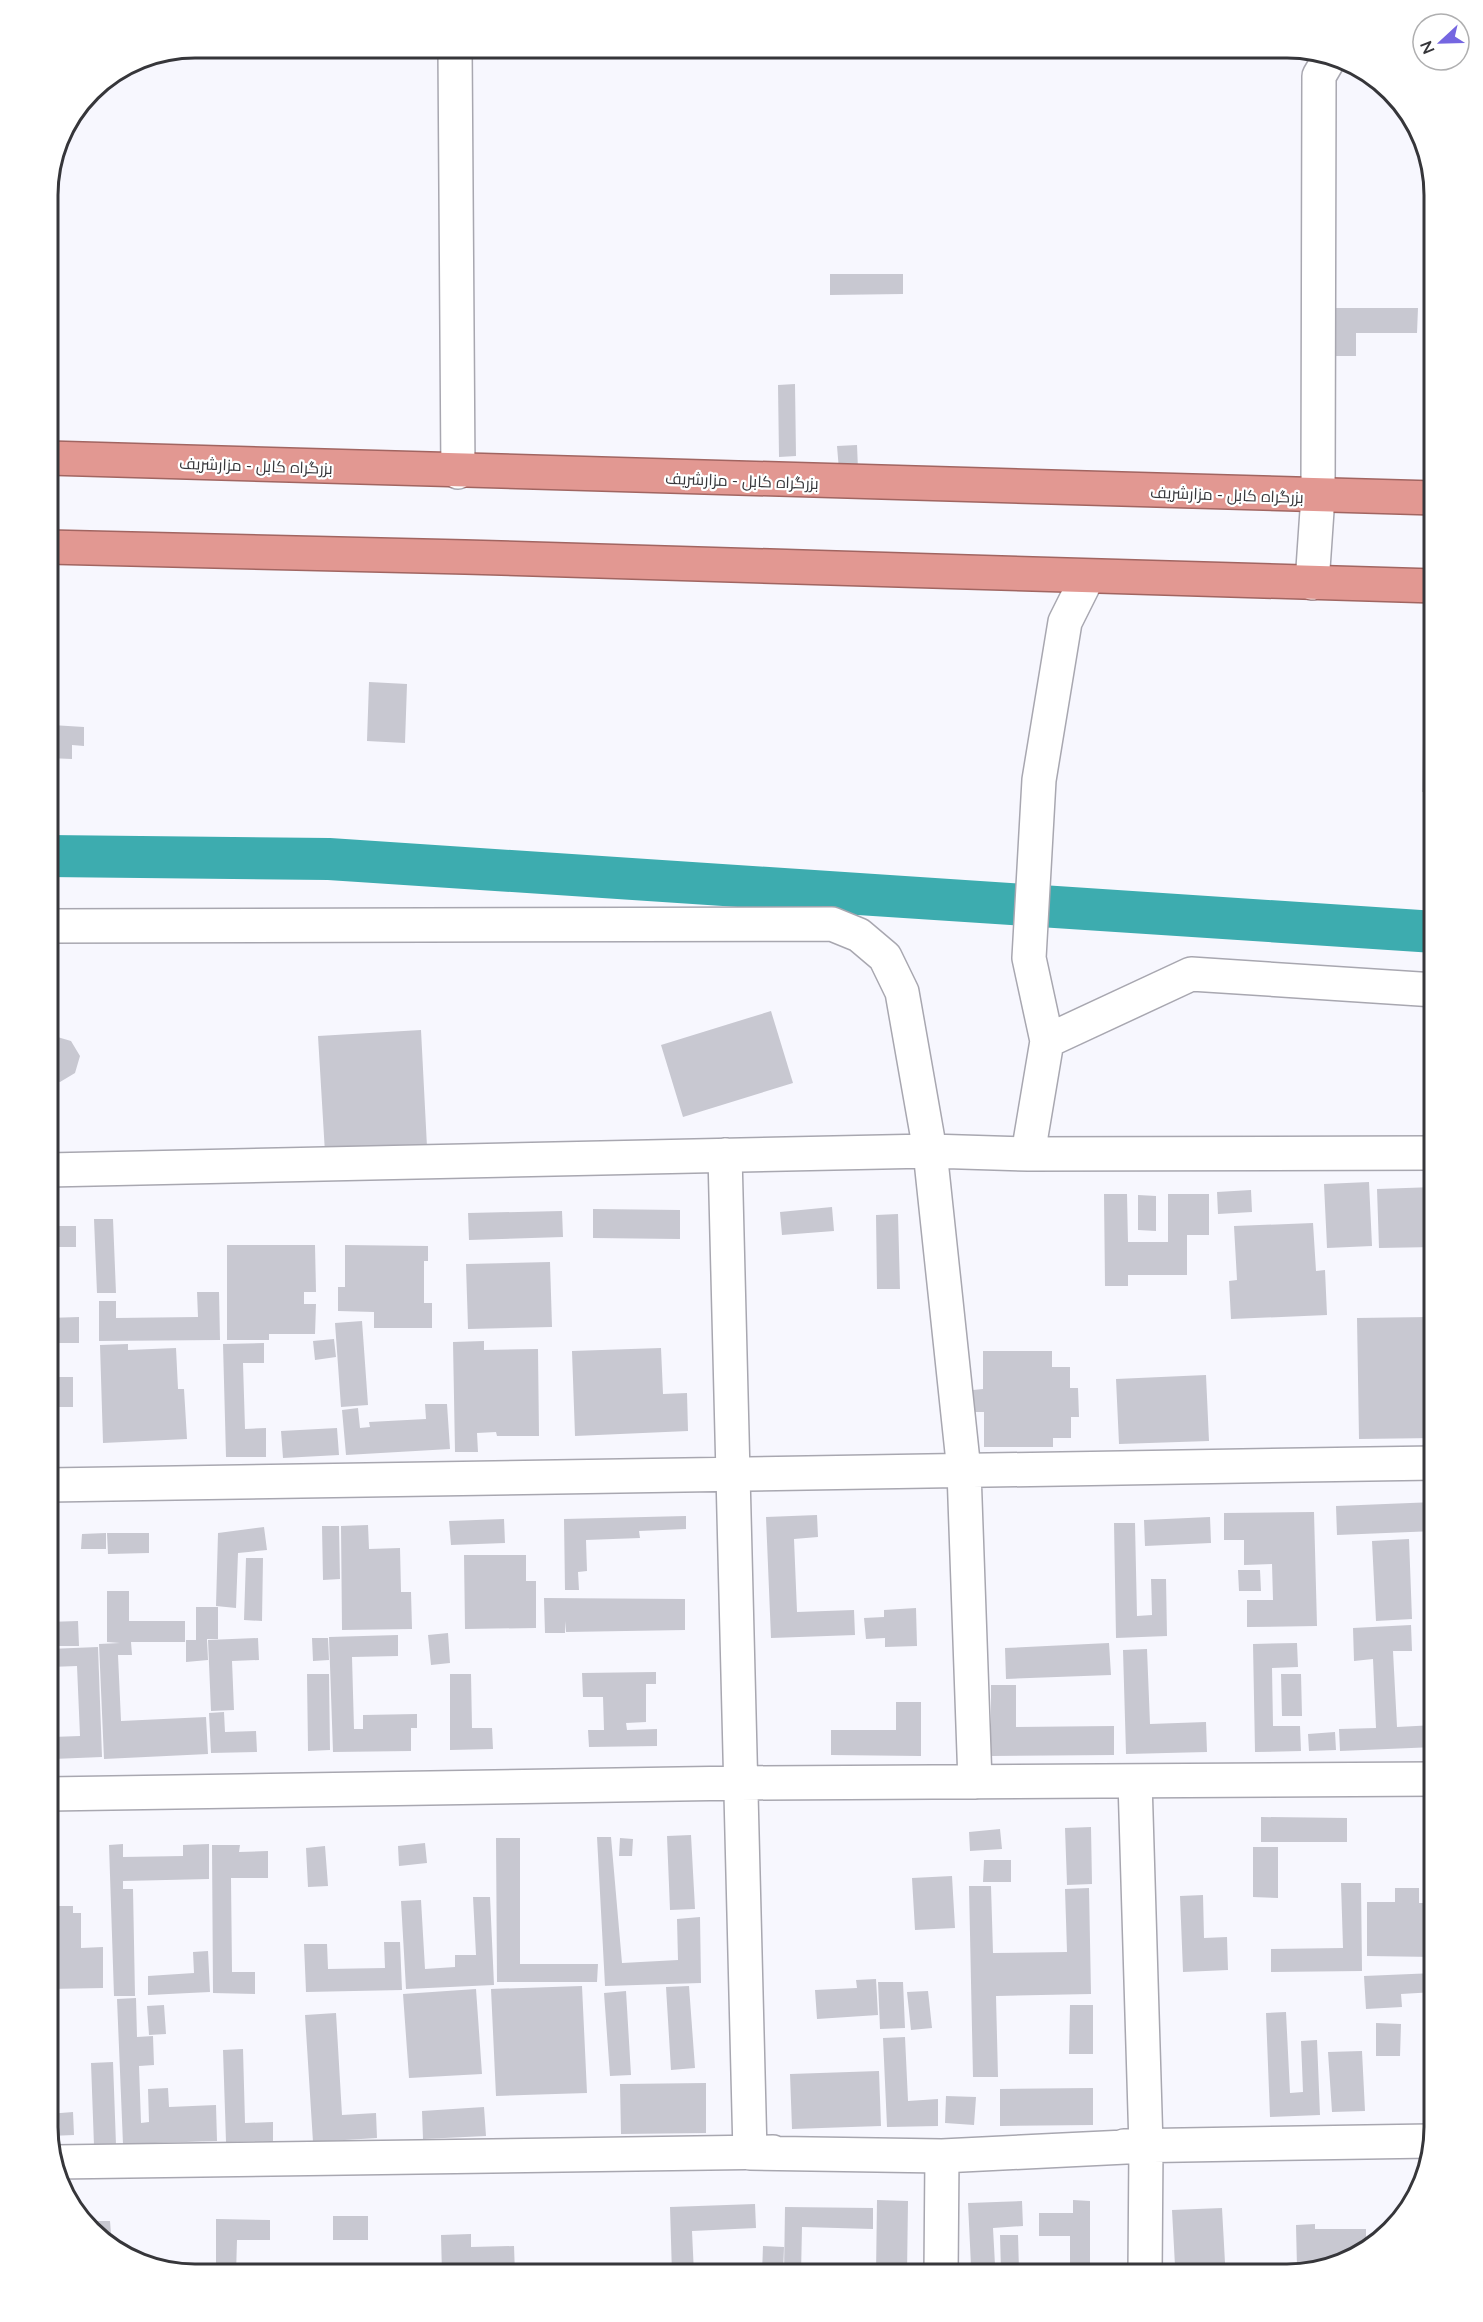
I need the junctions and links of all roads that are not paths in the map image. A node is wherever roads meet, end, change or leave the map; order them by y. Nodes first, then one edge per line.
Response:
1 (455, 58) edge
2 (1326, 64) edge
3 (59, 458) edge
4 (458, 472) junction
5 (1318, 496) junction
6 (1424, 498) edge
7 (59, 547) edge
8 (1087, 578) junction
9 (1312, 583) junction
10 (1424, 586) edge
11 (59, 926) edge
12 (1424, 989) edge
13 (1047, 1041) junction
14 (930, 1151) junction
15 (1424, 1153) edge
16 (1028, 1154) junction
17 (725, 1155) junction
18 (58, 1170) edge
19 (1424, 1463) edge
20 (964, 1471) junction
21 (734, 1475) junction
22 (58, 1485) edge
23 (1424, 1779) edge
24 (1135, 1781) junction
25 (975, 1782) junction
26 (741, 1783) junction
27 (58, 1794) edge
28 (1423, 2141) edge
29 (1146, 2146) junction
30 (750, 2153) junction
31 (942, 2156) junction
32 (63, 2162) edge
33 (941, 2264) edge
34 (1145, 2264) edge

1 - 4 street
2 - 5 street
3 - 4 highway, بزرگراه کابل - مزارشریف
4 - 5 highway, بزرگراه کابل - مزارشریف
5 - 6 highway, بزرگراه کابل - مزارشریف
5 - 9 street
7 - 8 highway
8 - 9 highway
8 - 13 street
9 - 10 highway
11 - 14 street
12 - 13 street
13 - 16 street
14 - 16 street
14 - 17 street
14 - 20 street
15 - 16 street
17 - 18 street
17 - 21 street
19 - 20 street
20 - 21 street
20 - 25 street
21 - 22 street
21 - 26 street
23 - 24 street
24 - 25 street
24 - 29 street
25 - 26 street
26 - 27 street
26 - 30 street
28 - 29 street
29 - 30 street
29 - 31 street
29 - 34 street
30 - 31 street
30 - 32 street
31 - 33 street

